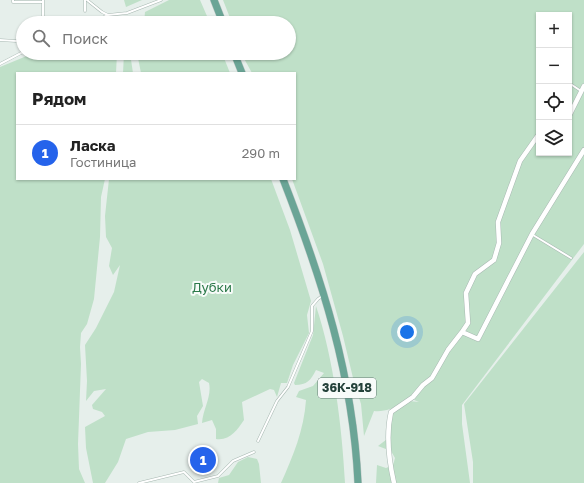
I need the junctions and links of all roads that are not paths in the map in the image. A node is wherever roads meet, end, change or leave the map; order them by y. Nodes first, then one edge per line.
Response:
1 (13, 0) edge
2 (86, 0) edge
3 (161, 0) edge
4 (214, 0) edge
5 (43, 1) edge
6 (85, 11) dead end
7 (108, 15) joint
8 (43, 16) edge
9 (220, 16) edge
10 (0, 40) edge
11 (16, 41) edge
12 (16, 56) edge
13 (237, 60) edge
14 (0, 64) edge
15 (242, 72) edge
16 (571, 84) edge
17 (583, 89) edge
18 (572, 110) edge
19 (536, 138) edge
20 (584, 150) edge
21 (283, 180) edge
22 (532, 234) junction
23 (571, 258) dead end
24 (325, 295) junction
25 (462, 332) junction
26 (258, 441) dead end
27 (254, 452) dead end
28 (139, 483) edge
29 (358, 483) edge
30 (394, 483) edge

1 - 5 lane
2 - 6 lane
2 - 7 lane
3 - 7 lane
4 - 9 main road
5 - 8 lane
10 - 11 lane
12 - 14 lane
13 - 15 main road
16 - 17 lane
17 - 18 street
19 - 25 street
20 - 22 street
21 - 24 main road, 36К-918
22 - 23 lane
22 - 25 street
24 - 26 lane
24 - 29 main road, 36К-918
25 - 30 street
27 - 28 lane

